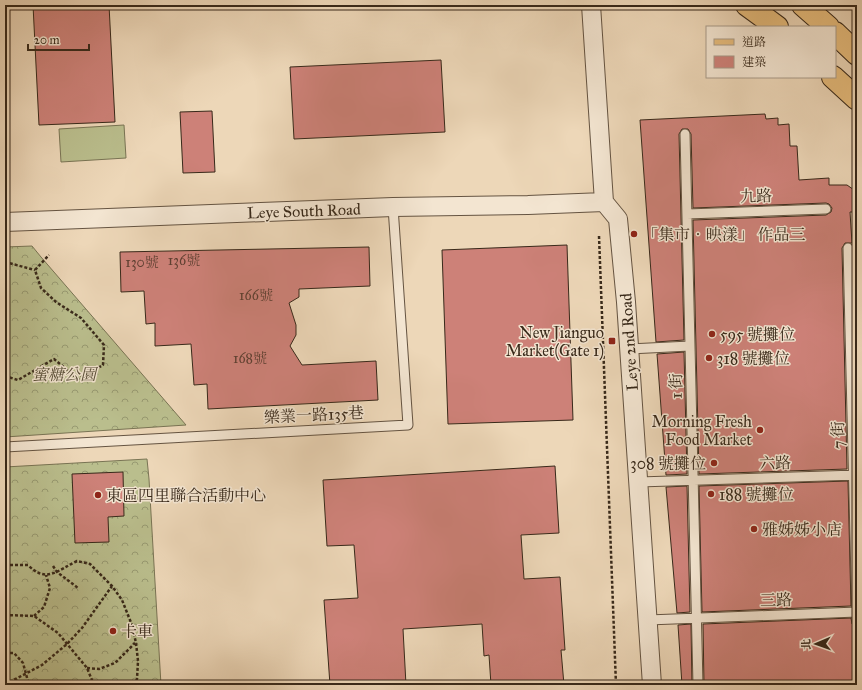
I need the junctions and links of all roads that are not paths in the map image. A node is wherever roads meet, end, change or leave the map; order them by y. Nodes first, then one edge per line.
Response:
1 (591, 5) edge
2 (747, 5) edge
3 (803, 5) edge
4 (776, 26) edge
5 (827, 26) edge
6 (836, 34) edge
7 (857, 54) edge
8 (834, 78) edge
9 (857, 99) edge
10 (685, 134) dead end
11 (604, 202) junction
12 (393, 208) junction
13 (826, 209) dead end
14 (686, 214) junction
15 (5, 222) edge
16 (848, 248) dead end
17 (690, 346) junction
18 (629, 349) junction
19 (5, 447) edge
20 (855, 475) edge
21 (693, 480) junction
22 (639, 482) junction
23 (856, 542) edge
24 (857, 612) edge
25 (697, 618) junction
26 (648, 620) junction
27 (857, 621) edge
28 (652, 685) edge
29 (698, 685) edge

1 - 11 street
2 - 4 main road
3 - 5 main road
6 - 7 main road
8 - 9 main road
10 - 14 lane, 1 街
11 - 12 street, Leye South Road
11 - 18 street, Leye 2nd Road
12 - 15 street, Leye South Road
12 - 19 lane, 樂業一路135巷
13 - 14 lane, 九路
14 - 17 lane, 1 街
16 - 20 lane, 7 街
17 - 18 lane
17 - 21 lane, 1 街
18 - 22 street, Leye 2nd Road
20 - 21 lane, 六路
20 - 23 lane, 7 街
21 - 22 lane, 六路
21 - 25 lane, 1 街
22 - 26 street, Leye 2nd Road
23 - 24 lane, 7 街
24 - 25 lane, 三路
24 - 27 lane, 7 街
25 - 26 lane, 三路
25 - 29 lane, 1 街
26 - 28 street, Leye 2nd Road

